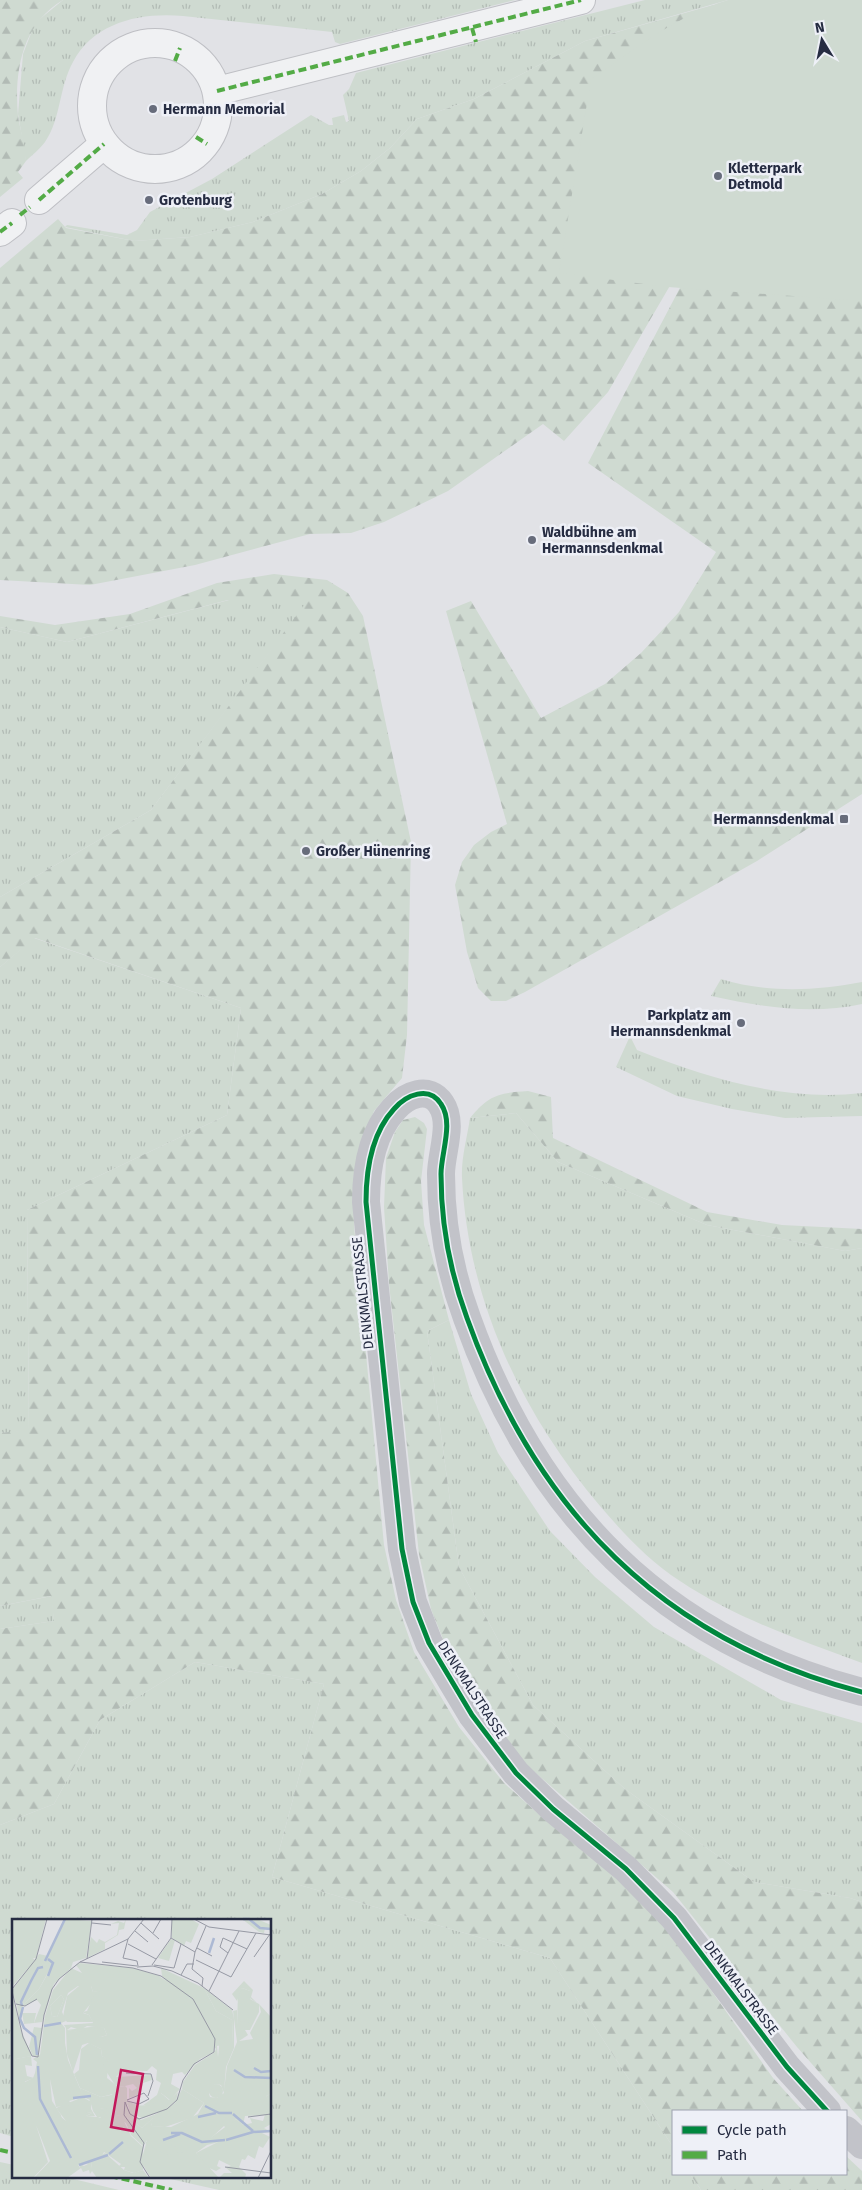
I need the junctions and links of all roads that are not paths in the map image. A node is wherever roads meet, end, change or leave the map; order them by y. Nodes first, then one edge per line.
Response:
1 (581, 0) edge
2 (217, 91) junction
3 (104, 144) junction
4 (20, 215) edge
5 (862, 1692) edge
6 (826, 2110) edge
7 (847, 2131) edge
8 (862, 2145) edge

1 - 2 street
2 - 3 street
2 - 3 street
3 - 4 street
5 - 6 main road, DENKMALSTRASSE
7 - 8 main road

